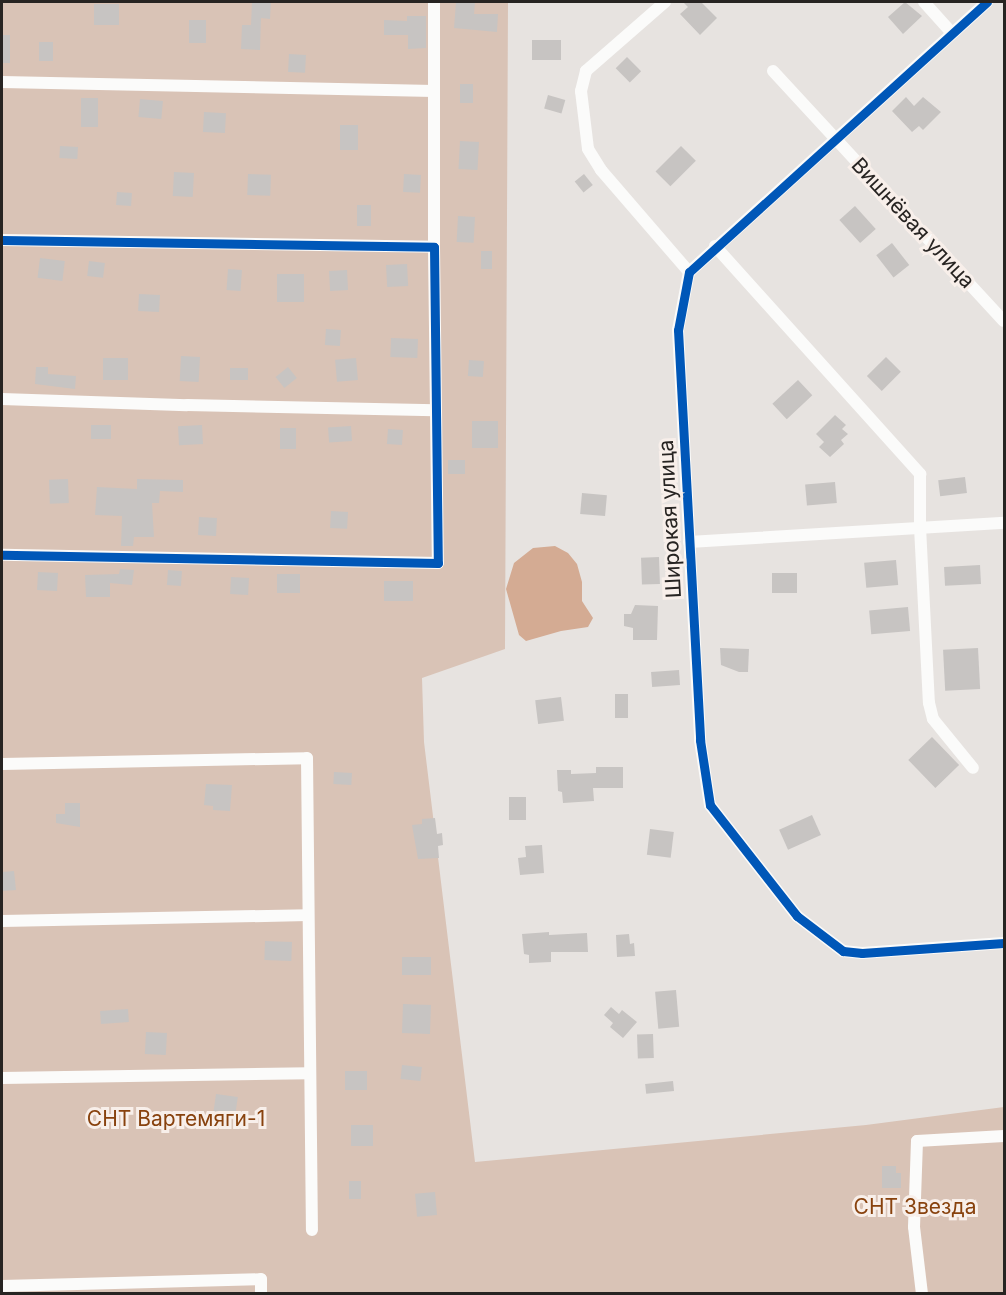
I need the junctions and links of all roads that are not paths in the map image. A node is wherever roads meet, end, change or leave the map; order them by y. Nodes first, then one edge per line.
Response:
1 (434, 2) edge
2 (665, 2) edge
3 (924, 2) edge
4 (987, 2) edge
5 (951, 32) junction
6 (773, 71) dead end
7 (2, 82) edge
8 (434, 91) junction
9 (834, 140) junction
10 (2, 240) edge
11 (715, 246) junction
12 (434, 247) junction
13 (689, 272) junction
14 (1005, 321) edge
15 (2, 399) edge
16 (435, 410) junction
17 (1005, 523) edge
18 (920, 527) junction
19 (689, 542) junction
20 (2, 555) edge
21 (2, 764) edge
22 (973, 768) dead end
23 (308, 915) junction
24 (2, 921) edge
25 (1005, 943) edge
26 (309, 1073) junction
27 (2, 1078) edge
28 (1005, 1136) edge
29 (312, 1230) dead end
30 (2, 1286) edge
31 (136, 1289) edge
32 (261, 1293) edge
33 (922, 1293) edge

1 - 8 street
2 - 13 street
3 - 5 street
4 - 5 street, Широкая улица
5 - 9 street, Широкая улица
6 - 9 street, Вишнёвая улица
7 - 8 street
8 - 12 street
9 - 11 street, Широкая улица
9 - 14 street, Вишнёвая улица
10 - 12 street
11 - 13 street, Широкая улица
11 - 18 street
12 - 16 street
13 - 19 street, Широкая улица
15 - 16 street
16 - 20 street
17 - 18 street
18 - 19 street
18 - 22 street
19 - 25 street, Широкая улица
21 - 23 street
23 - 24 street
23 - 26 street
26 - 27 street
26 - 29 street
28 - 33 street
30 - 31 street
31 - 32 street

